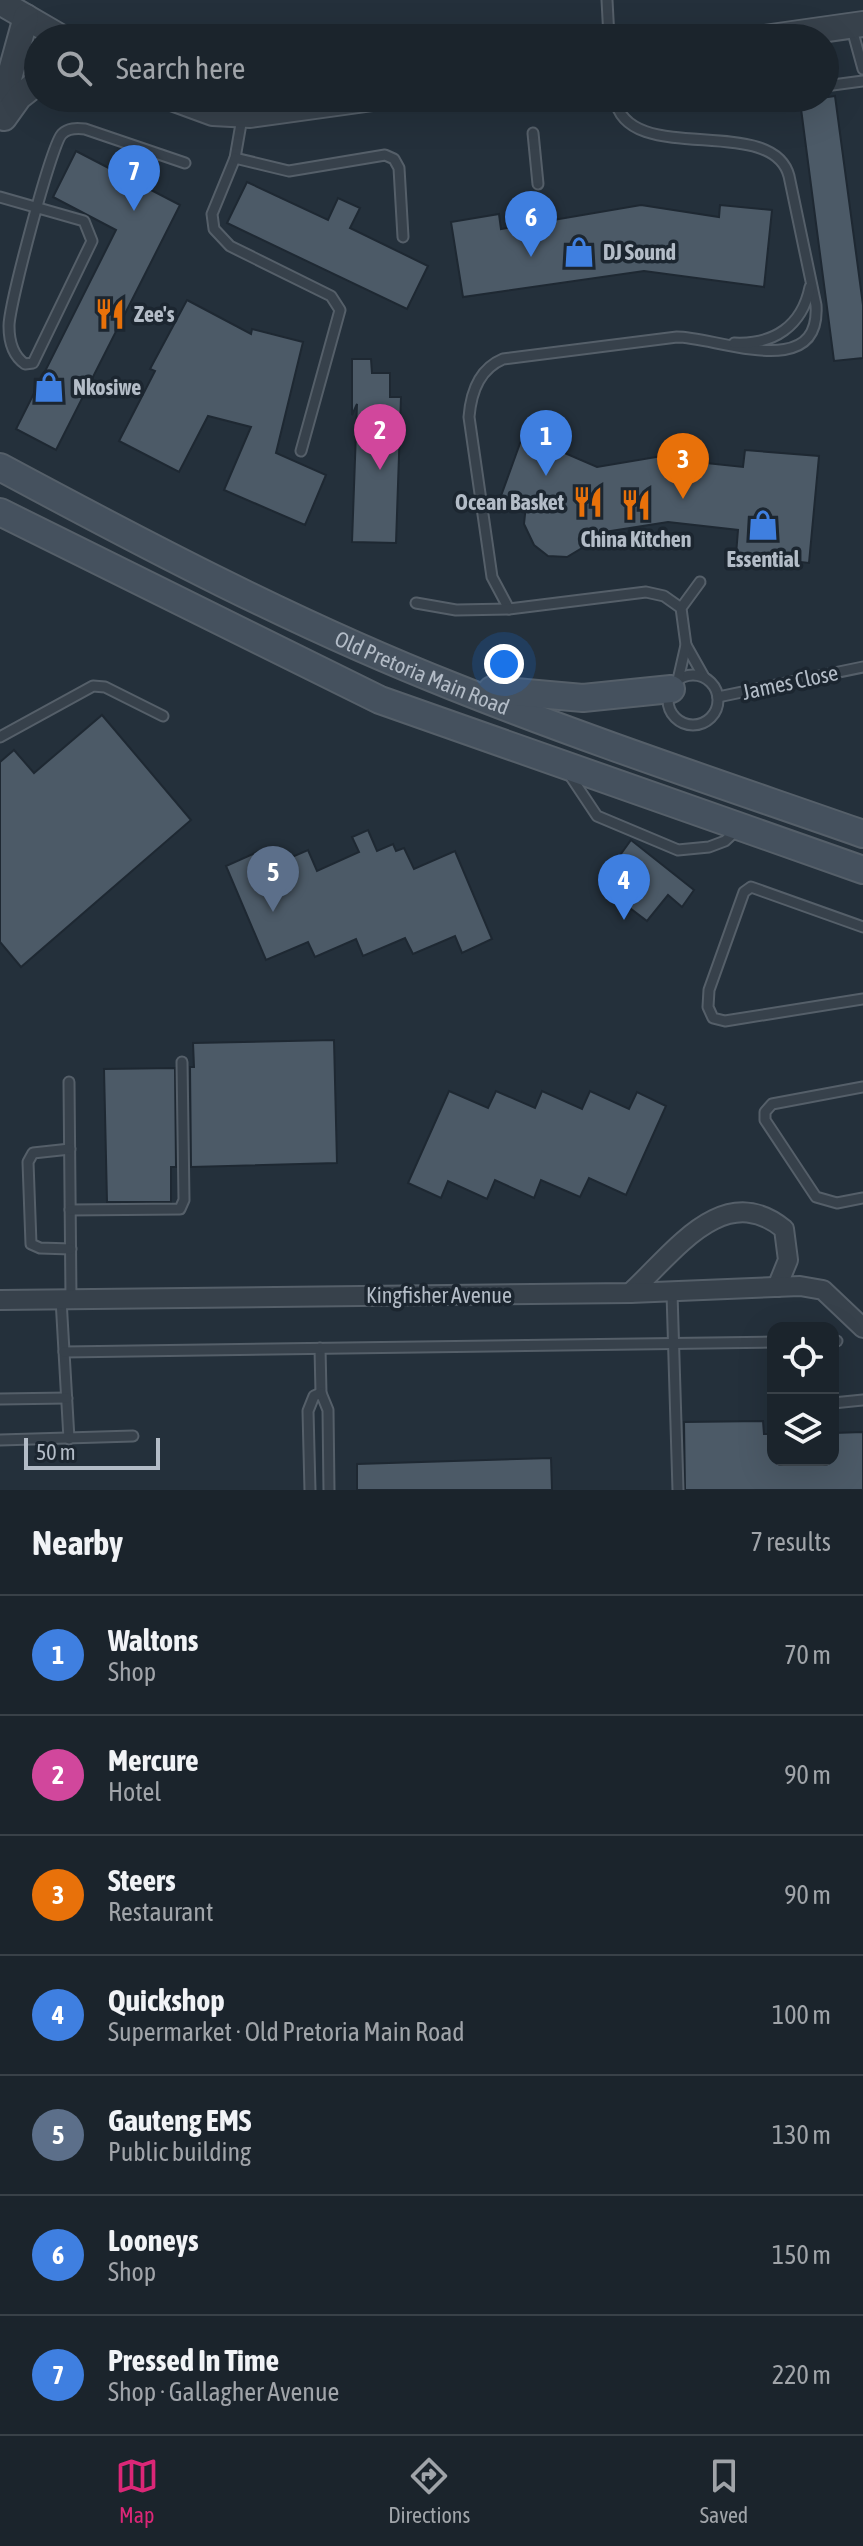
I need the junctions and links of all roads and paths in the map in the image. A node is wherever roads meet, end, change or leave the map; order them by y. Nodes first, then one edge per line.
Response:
1 (607, 0) edge
2 (0, 2) edge
3 (26, 17) junction
4 (24, 24) edge
5 (24, 24) edge
6 (38, 24) edge
7 (608, 24) edge
8 (857, 24) edge
9 (861, 65) edge
10 (863, 81) edge
11 (850, 82) junction
12 (839, 84) edge
13 (24, 93) edge
14 (0, 111) edge
15 (210, 112) edge
16 (286, 112) edge
17 (619, 112) edge
18 (242, 115) junction
19 (0, 124) edge
20 (533, 133) dead end
21 (235, 158) junction
22 (185, 163) dead end
23 (538, 184) dead end
24 (0, 197) edge
25 (37, 209) junction
26 (403, 237) dead end
27 (811, 281) junction
28 (723, 342) junction
29 (301, 451) dead end
30 (0, 467) edge
31 (0, 512) edge
32 (700, 582) dead end
33 (416, 603) dead end
34 (681, 608) junction
35 (509, 609) junction
36 (686, 645) junction
37 (863, 667) edge
38 (704, 678) junction
39 (674, 684) junction
40 (452, 686) junction
41 (718, 697) junction
42 (163, 716) dead end
43 (0, 737) edge
44 (564, 765) junction
45 (812, 816) junction
46 (863, 820) edge
47 (740, 827) junction
48 (863, 834) edge
49 (863, 870) edge
50 (863, 927) edge
51 (863, 999) edge
52 (182, 1062) dead end
53 (69, 1082) dead end
54 (863, 1087) edge
55 (70, 1149) junction
56 (863, 1198) edge
57 (70, 1210) junction
58 (71, 1249) junction
59 (777, 1287) junction
60 (630, 1293) junction
61 (672, 1293) junction
62 (66, 1299) junction
63 (0, 1300) edge
64 (863, 1328) edge
65 (767, 1342) edge
66 (674, 1344) junction
67 (320, 1348) junction
68 (64, 1352) junction
69 (321, 1393) junction
70 (67, 1398) junction
71 (0, 1399) edge
72 (863, 1400) edge
73 (839, 1402) edge
74 (133, 1436) dead end
75 (69, 1439) junction
76 (0, 1440) edge
77 (310, 1490) edge
78 (329, 1490) edge
79 (678, 1490) edge

1 - 7 lane
2 - 3 street
3 - 4 street
3 - 6 street
5 - 14 street
8 - 9 lane
9 - 11 lane
10 - 11 lane
11 - 12 lane
13 - 19 street
15 - 18 street
16 - 18 street
17 - 27 lane
18 - 21 lane
20 - 23 lane
21 - 26 lane
21 - 29 lane
22 - 25 lane
24 - 25 lane
25 - 25 lane
27 - 28 lane
27 - 28 lane
28 - 35 lane
30 - 40 main road, Old Pretoria Main Road
31 - 44 main road, Old Pretoria Main Road
32 - 34 lane
33 - 35 lane
34 - 35 lane
34 - 36 lane
36 - 38 lane
36 - 39 lane
37 - 41 lane, James Close
38 - 39 lane
38 - 41 lane
39 - 40 main road
39 - 41 lane
40 - 45 main road, Old Pretoria Main Road
42 - 43 lane
44 - 47 main road, Old Pretoria Main Road
44 - 47 lane
45 - 46 main road
45 - 48 main road, Old Pretoria Main Road
47 - 49 main road, Old Pretoria Main Road
50 - 51 lane
52 - 57 lane
53 - 55 lane
54 - 56 lane
55 - 57 lane
55 - 58 lane
57 - 58 lane
58 - 62 lane
59 - 60 street
59 - 61 street, Kingfisher Avenue
59 - 64 street, Kingfisher Avenue
60 - 61 street, Kingfisher Avenue
60 - 62 street, Kingfisher Avenue
61 - 66 lane
62 - 63 street, Kingfisher Avenue
62 - 68 lane
65 - 66 lane
66 - 67 lane
66 - 79 lane
67 - 68 lane
67 - 69 lane
68 - 70 lane
69 - 77 lane
69 - 78 lane
70 - 71 lane
70 - 75 lane
72 - 73 lane
74 - 75 lane
75 - 76 lane

